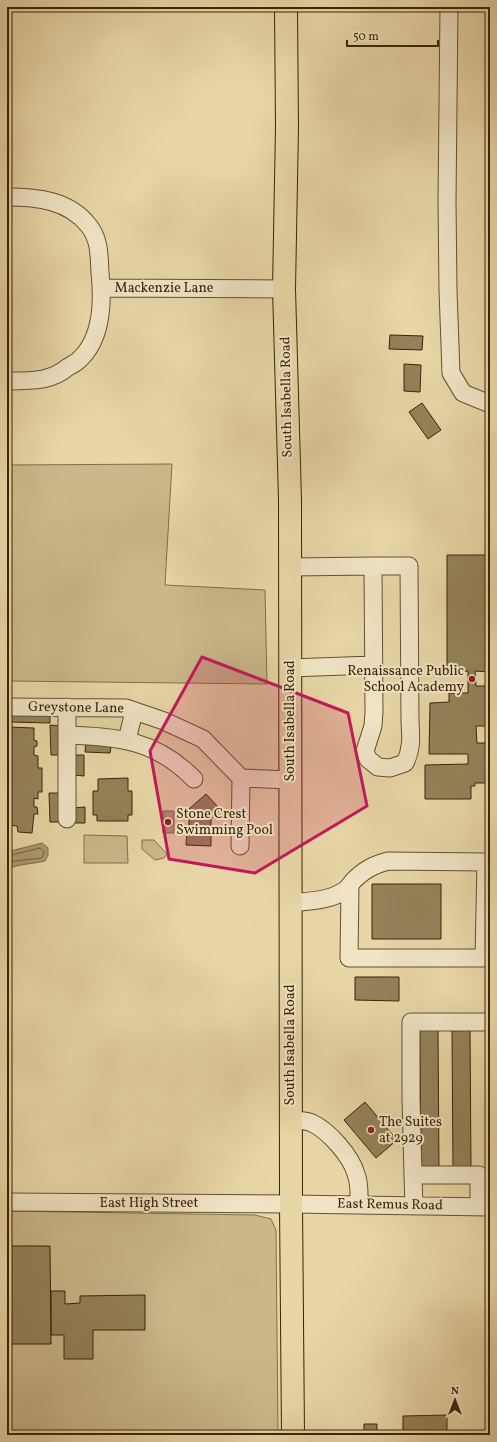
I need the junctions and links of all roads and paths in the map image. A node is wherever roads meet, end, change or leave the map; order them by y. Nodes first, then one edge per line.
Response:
1 (286, 7) edge
2 (449, 7) edge
3 (7, 197) edge
4 (102, 288) junction
5 (284, 289) junction
6 (7, 381) edge
7 (490, 404) edge
8 (373, 566) junction
9 (290, 567) junction
10 (373, 665) junction
11 (290, 668) junction
12 (7, 707) edge
13 (67, 707) junction
14 (134, 711) junction
15 (67, 735) junction
16 (127, 740) junction
17 (241, 778) junction
18 (194, 779) dead end
19 (290, 780) junction
20 (66, 818) dead end
21 (240, 846) dead end
22 (350, 885) junction
23 (290, 903) junction
24 (490, 1022) edge
25 (290, 1120) junction
26 (413, 1175) junction
27 (484, 1175) edge
28 (7, 1202) edge
29 (291, 1204) junction
30 (359, 1204) junction
31 (414, 1206) junction
32 (484, 1207) edge
33 (292, 1435) edge

1 - 5 main road, South Isabella Road
2 - 7 street
3 - 4 street
4 - 5 street, Mackenzie Lane
4 - 6 street, Mackenzie Lane
5 - 9 main road, South Isabella Road
8 - 9 street
8 - 10 street
8 - 10 street
9 - 11 main road, South Isabella Road
10 - 11 street
11 - 19 main road, South Isabella Road
12 - 13 street, Greystone Lane
13 - 14 street, Greystone Lane
13 - 15 street
14 - 16 street
14 - 17 street, Greystone Lane
15 - 16 street
15 - 20 street
16 - 18 street
17 - 19 street
17 - 21 street
19 - 23 main road, South Isabella Road
22 - 22 street
22 - 23 street
23 - 25 main road, South Isabella Road
24 - 26 street
25 - 29 main road, South Isabella Road
25 - 30 street
26 - 27 street
26 - 31 street
27 - 32 street
28 - 29 street, East High Street
29 - 30 street, East Remus Road
29 - 33 main road, South Isabella Road
30 - 31 street, East Remus Road
31 - 32 street, East Remus Road

